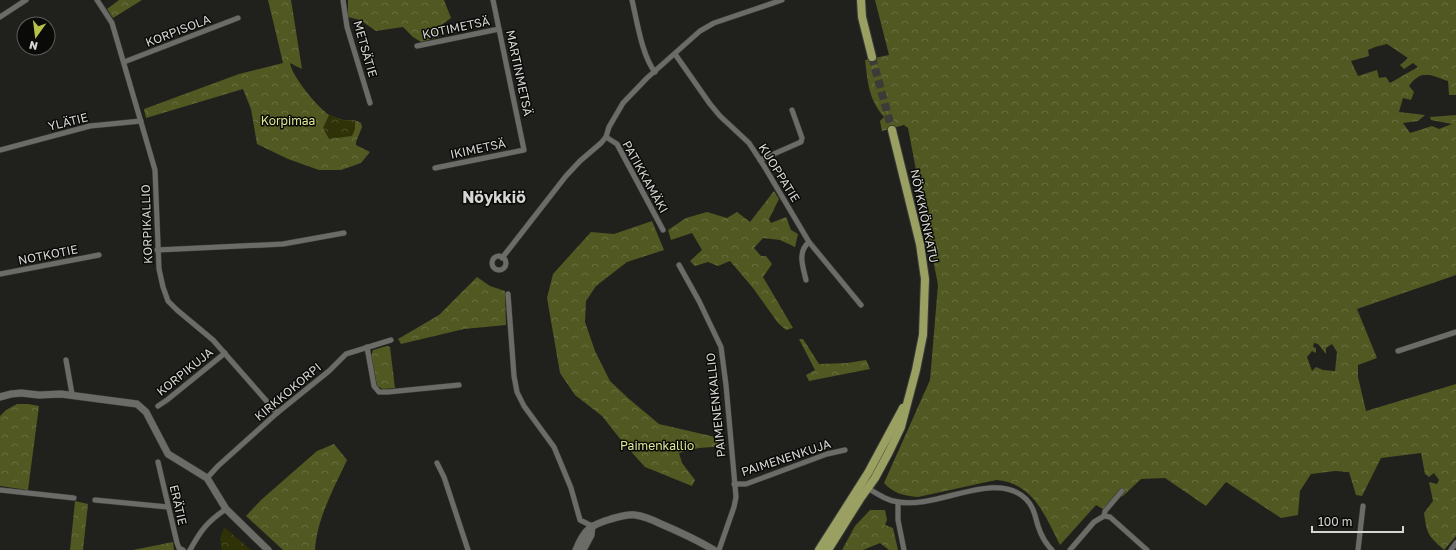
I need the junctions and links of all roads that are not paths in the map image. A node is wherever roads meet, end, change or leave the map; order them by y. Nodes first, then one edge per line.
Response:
1 (26, 0) edge
2 (96, 0) edge
3 (343, 0) edge
4 (493, 0) edge
5 (632, 0) edge
6 (779, 0) edge
7 (855, 0) edge
8 (861, 0) edge
9 (862, 16) junction
10 (0, 17) edge
11 (238, 18) dead end
12 (499, 29) junction
13 (417, 46) dead end
14 (675, 54) junction
15 (872, 57) tunnel mouth
16 (124, 62) junction
17 (655, 72) junction
18 (370, 104) dead end
19 (792, 110) dead end
20 (141, 121) junction
21 (892, 130) tunnel mouth
22 (606, 137) junction
23 (0, 150) edge
24 (524, 150) joint
25 (760, 160) junction
26 (436, 168) dead end
27 (663, 230) dead end
28 (344, 233) dead end
29 (809, 242) junction
30 (158, 250) junction
31 (99, 255) dead end
32 (502, 258) dead end
33 (679, 265) dead end
34 (0, 274) edge
35 (806, 280) dead end
36 (508, 294) dead end
37 (861, 305) dead end
38 (1456, 332) edge
39 (391, 340) dead end
40 (367, 347) junction
41 (1398, 352) dead end
42 (225, 353) junction
43 (66, 360) dead end
44 (459, 385) dead end
45 (72, 394) junction
46 (2, 395) edge
47 (0, 405) edge
48 (158, 406) dead end
49 (277, 413) junction
50 (845, 450) dead end
51 (158, 462) dead end
52 (437, 463) dead end
53 (207, 478) junction
54 (734, 484) junction
55 (865, 486) junction
56 (0, 490) edge
57 (1122, 491) dead end
58 (74, 498) dead end
59 (95, 500) dead end
60 (898, 502) junction
61 (1363, 506) dead end
62 (168, 507) junction
63 (226, 508) junction
64 (1104, 516) junction
65 (592, 526) junction
66 (1456, 543) edge
67 (182, 550) edge
68 (190, 550) edge
69 (268, 550) edge
70 (468, 550) edge
71 (576, 550) edge
72 (583, 550) edge
73 (714, 550) edge
74 (718, 550) edge
75 (819, 550) edge
76 (828, 550) edge
77 (904, 550) edge
78 (1052, 550) edge
79 (1070, 550) edge
80 (1148, 550) edge
81 (1358, 550) edge
82 (1451, 550) edge

1 - 10 street
2 - 16 street, KORPIKALLIO
3 - 18 street, METSÄTIE
4 - 12 street, MARTINMETSÄ
5 - 17 street
6 - 14 street
7 - 9 main road
8 - 9 main road
9 - 15 main road
11 - 16 street, KORPISOLA
12 - 13 street, KOTIMETSÄ
12 - 24 street, MARTINMETSÄ
14 - 17 street
14 - 25 street, KUOPPATIE
16 - 20 street, KORPIKALLIO
17 - 22 street
19 - 25 street
20 - 23 street, YLÄTIE
20 - 30 street, KORPIKALLIO
21 - 55 main road, NÖYKKIÖNKATU
22 - 27 street, PATIKKAMÄKI
22 - 32 street
24 - 26 street, IKIMETSÄ
25 - 29 street, KUOPPATIE
28 - 30 street
29 - 35 street
29 - 37 street, KUOPPATIE
30 - 42 street, KORPIKALLIO
31 - 34 street, NOTKOTIE
33 - 54 street, PAIMENENKALLIO
36 - 65 street
38 - 41 street
39 - 40 street, KIRKKOKORPI
40 - 44 street
40 - 49 street, KIRKKOKORPI
42 - 48 street, KORPIKUJA
42 - 49 street, KORPIKALLIO
43 - 45 street
45 - 46 street
45 - 53 street
46 - 47 street
49 - 53 street, KIRKKOKORPI
50 - 54 street, PAIMENENKUJA
51 - 62 street, ERÄTIE
52 - 70 street
53 - 63 street
54 - 74 street, PAIMENENKALLIO
55 - 60 street
55 - 75 main road, NÖYKKIÖNKATU
55 - 76 main road, NÖYKKIÖNKATU
56 - 58 street
57 - 64 street
59 - 62 street
60 - 77 street
60 - 78 street
61 - 81 street
62 - 67 street, ERÄTIE
63 - 68 street
63 - 69 street
64 - 79 street
64 - 80 street
65 - 71 street
65 - 72 street
65 - 73 street
66 - 82 street

